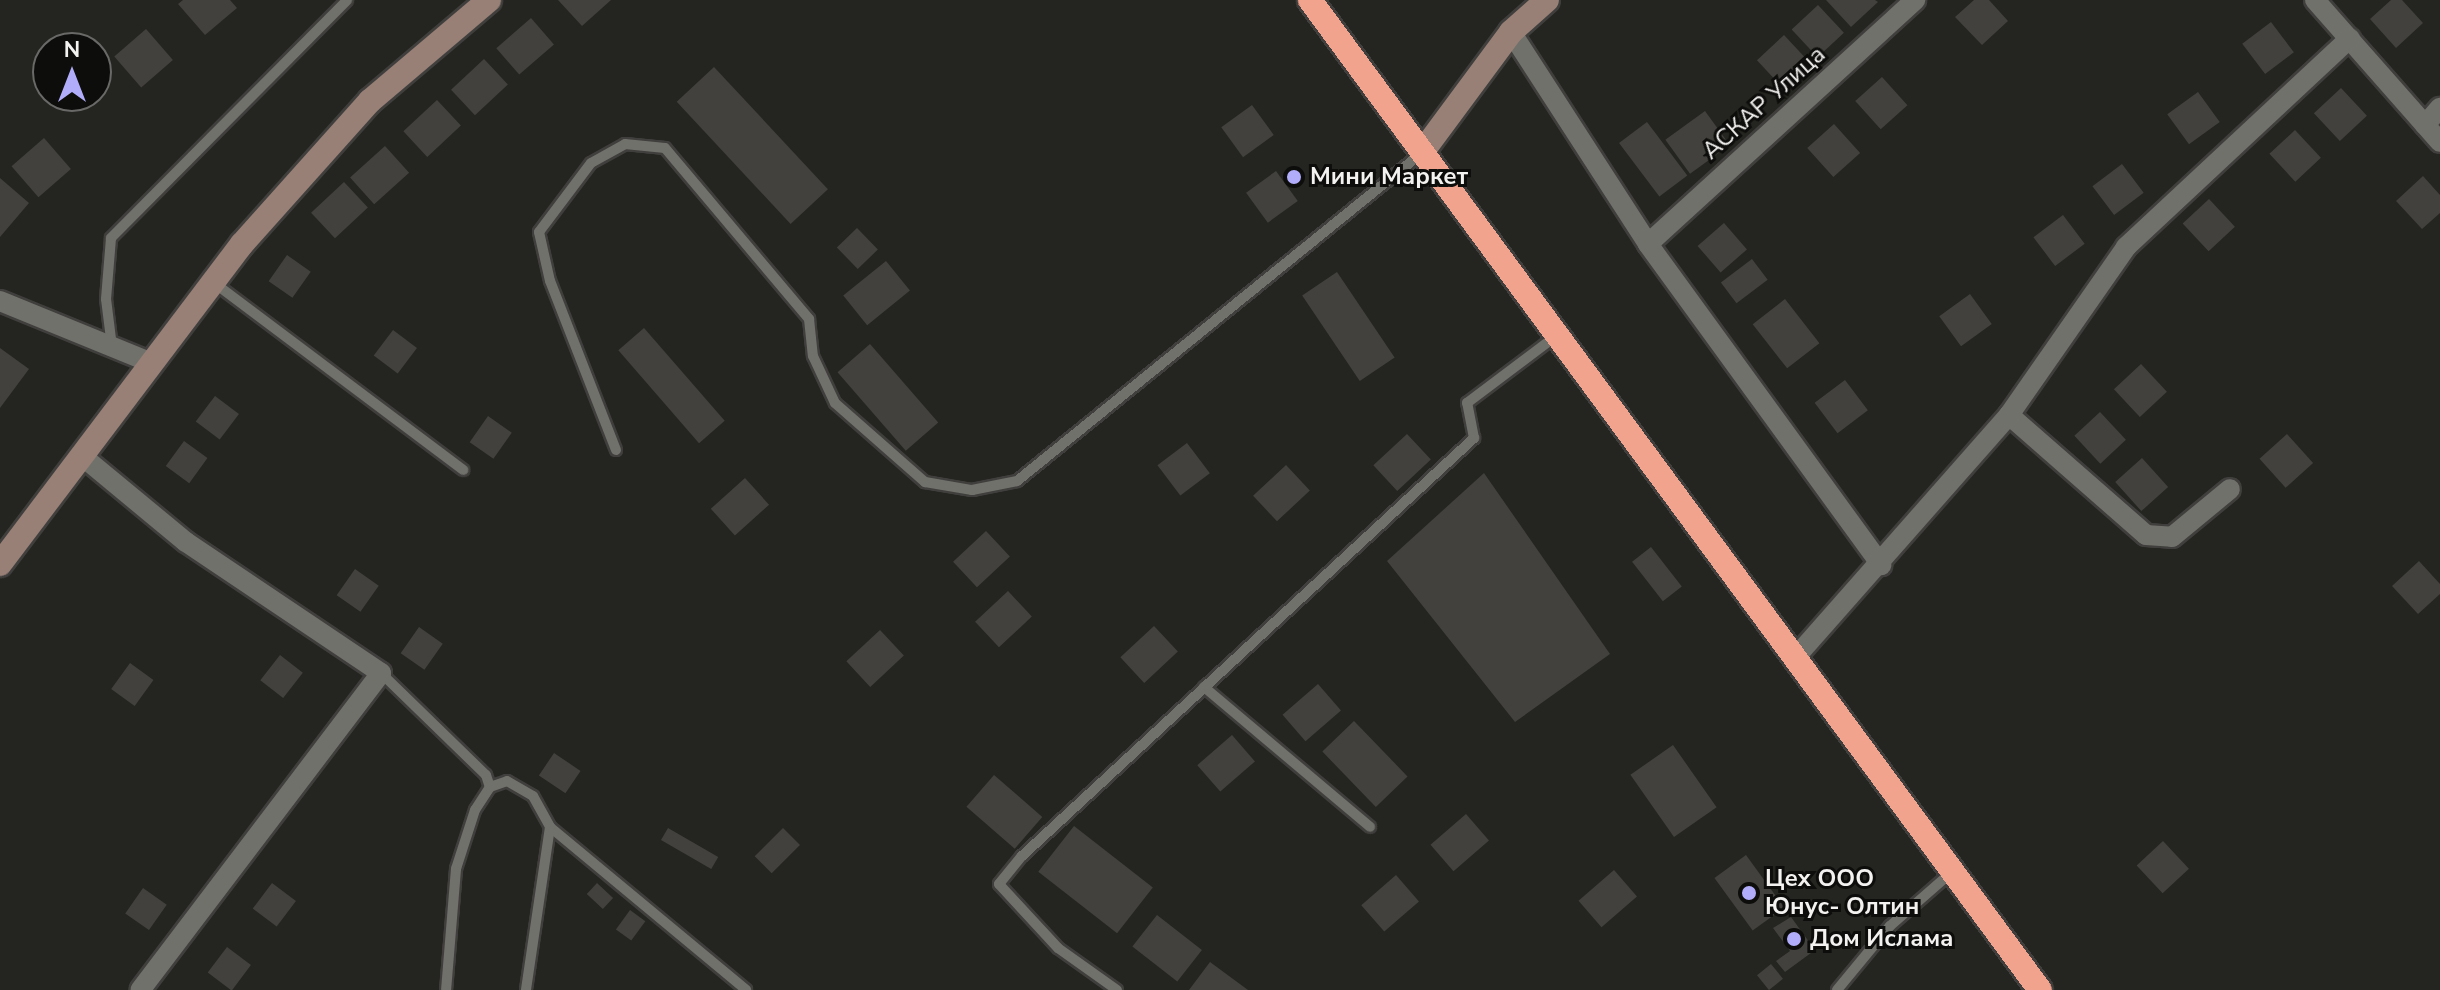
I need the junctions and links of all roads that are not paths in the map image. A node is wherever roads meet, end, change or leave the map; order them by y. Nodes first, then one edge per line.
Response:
1 (347, 0) edge
2 (489, 0) edge
3 (1310, 0) edge
4 (1547, 0) edge
5 (1915, 0) edge
6 (2315, 0) edge
7 (1511, 32) junction
8 (2350, 38) junction
9 (2440, 108) edge
10 (2425, 125) junction
11 (2440, 142) edge
12 (1423, 151) junction
13 (1648, 244) junction
14 (213, 282) junction
15 (0, 301) edge
16 (1557, 335) junction
17 (112, 347) junction
18 (152, 363) junction
19 (2009, 415) junction
20 (616, 450) dead end
21 (82, 456) junction
22 (463, 470) dead end
23 (2230, 489) dead end
24 (0, 564) edge
25 (1881, 565) junction
26 (1794, 659) junction
27 (381, 673) junction
28 (1204, 687) junction
29 (490, 787) junction
30 (550, 827) junction
31 (1370, 827) dead end
32 (1952, 872) junction
33 (140, 990) edge
34 (446, 990) edge
35 (526, 990) edge
36 (746, 990) edge
37 (1117, 990) edge
38 (1837, 990) edge
39 (2040, 990) edge

1 - 17 lane
2 - 14 street
3 - 12 highway
4 - 7 street
5 - 13 street, АСКАР Улица
6 - 8 street
7 - 12 street
7 - 13 street
8 - 10 street
8 - 19 street
9 - 10 street
10 - 11 street
12 - 16 highway
12 - 20 lane
13 - 25 street
14 - 18 street
14 - 22 lane
15 - 17 street
16 - 26 highway
16 - 28 lane
17 - 18 street
18 - 21 street
19 - 23 street
19 - 25 street
21 - 24 street
21 - 27 street
25 - 26 street
26 - 32 highway
27 - 29 lane
27 - 33 street
28 - 31 lane
28 - 37 lane
29 - 30 lane
29 - 34 lane
30 - 35 lane
30 - 36 lane
32 - 38 lane
32 - 39 highway

